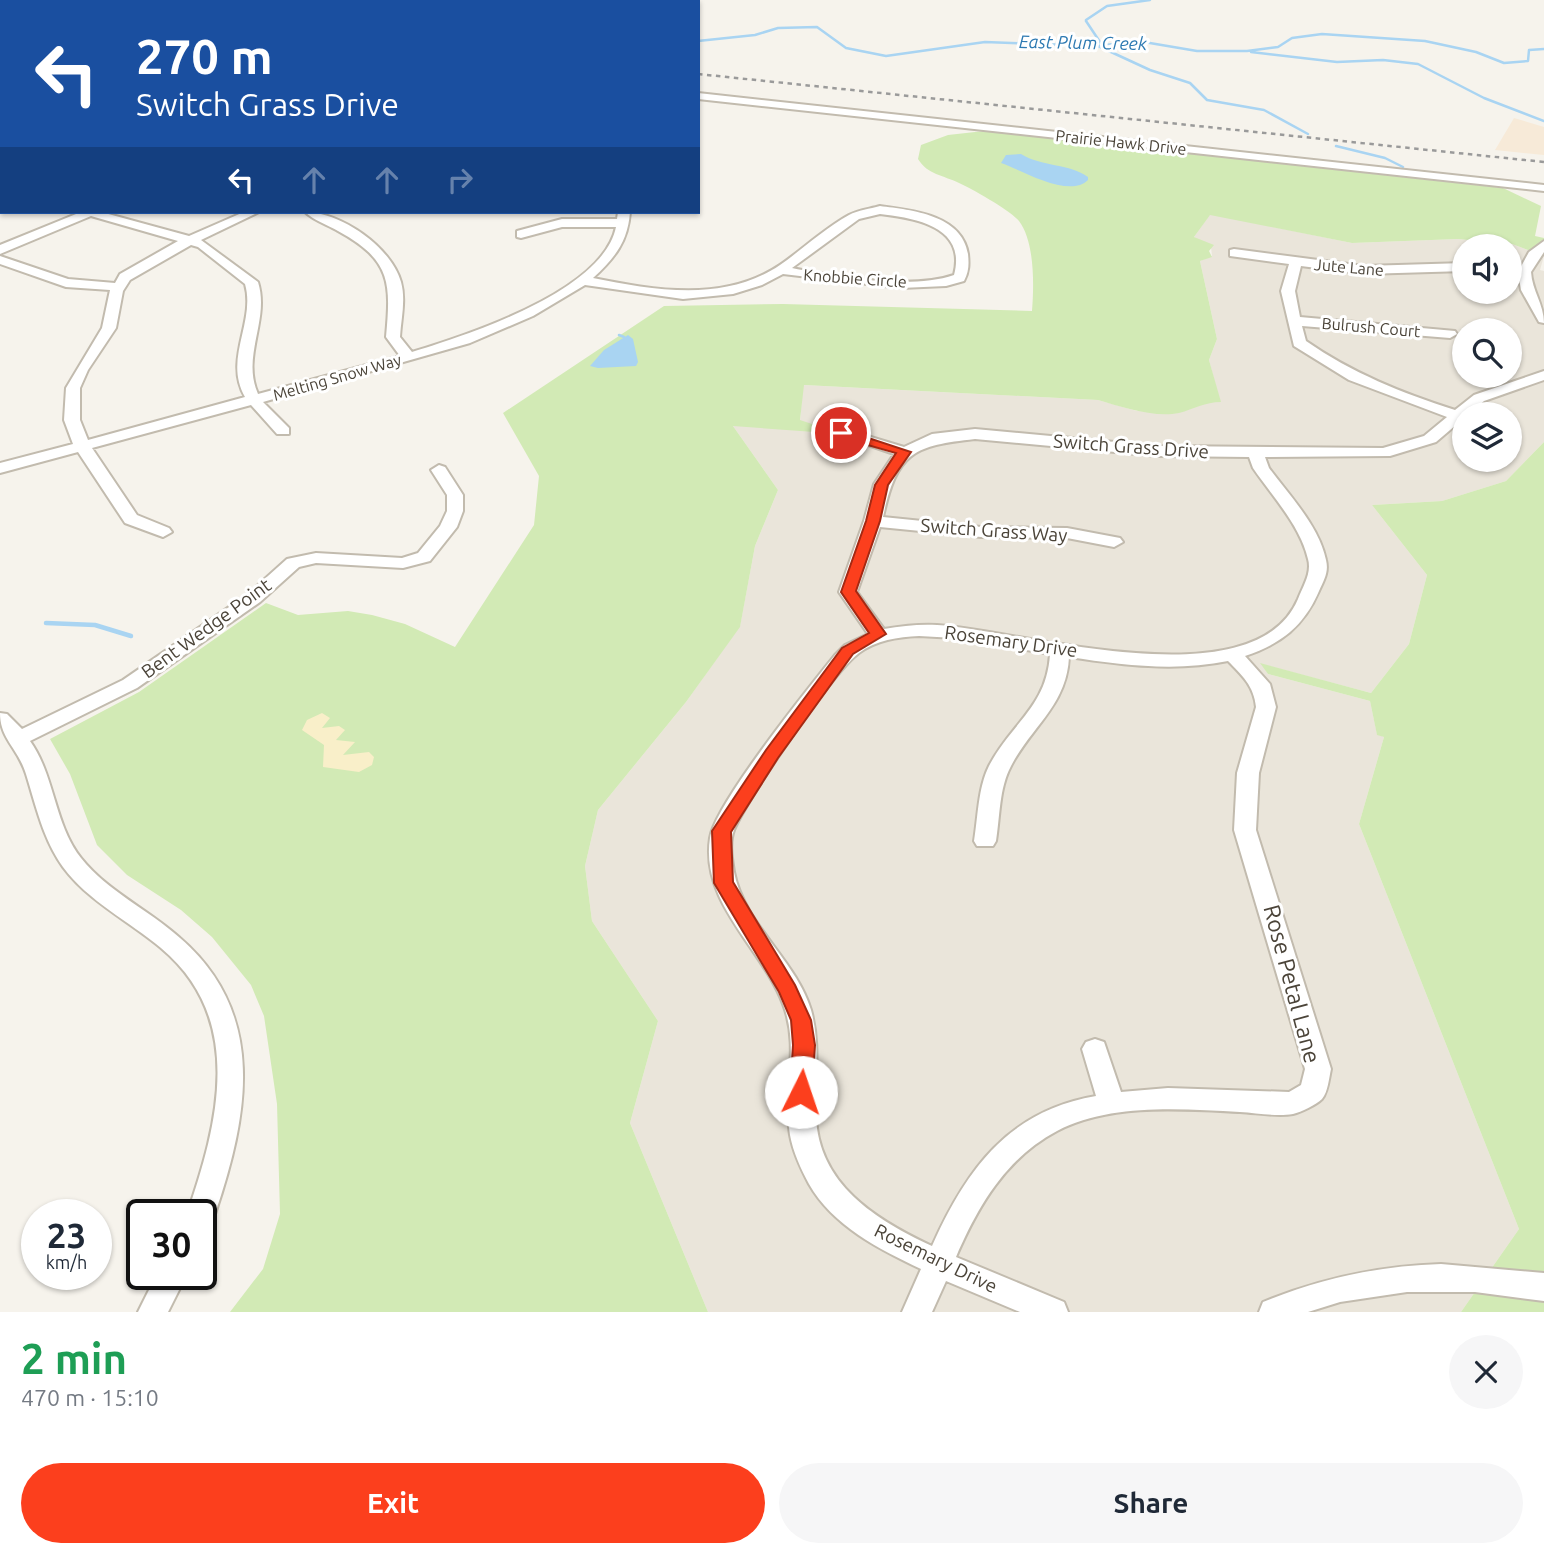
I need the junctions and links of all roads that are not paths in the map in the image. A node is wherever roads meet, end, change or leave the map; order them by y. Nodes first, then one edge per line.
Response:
1 (700, 96) edge
2 (1544, 188) edge
3 (85, 214) edge
4 (97, 214) edge
5 (248, 214) edge
6 (315, 214) edge
7 (624, 218) edge
8 (521, 234) dead end
9 (190, 240) junction
10 (1539, 249) edge
11 (0, 250) edge
12 (1234, 253) dead end
13 (0, 260) edge
14 (1296, 262) junction
15 (1452, 267) edge
16 (1522, 267) edge
17 (781, 270) junction
18 (581, 280) junction
19 (1522, 280) edge
20 (117, 287) junction
21 (1544, 319) edge
22 (1293, 321) junction
23 (1450, 334) dead end
24 (408, 357) junction
25 (1324, 361) junction
26 (1302, 367) dead end
27 (1544, 375) edge
28 (255, 400) junction
29 (1473, 402) edge
30 (1452, 414) edge
31 (1452, 418) edge
32 (283, 431) dead end
33 (841, 433) dead end
34 (82, 446) junction
35 (905, 452) junction
36 (1256, 453) junction
37 (0, 468) edge
38 (439, 470) dead end
39 (873, 521) junction
40 (163, 531) dead end
41 (1114, 542) dead end
42 (878, 634) junction
43 (1060, 648) junction
44 (1233, 655) junction
45 (0, 719) edge
46 (19, 738) junction
47 (985, 841) dead end
48 (1095, 1049) dead end
49 (1111, 1103) junction
50 (207, 1199) edge
51 (941, 1262) junction
52 (1544, 1287) edge
53 (164, 1290) edge
54 (153, 1312) edge
55 (917, 1312) edge
56 (1052, 1312) edge
57 (1275, 1312) edge

1 - 2 street, Prairie Hawk Drive
3 - 11 street
4 - 9 street
5 - 9 street
6 - 24 street
7 - 8 street
7 - 18 street, Melting Snow Way
9 - 20 street
9 - 28 street
10 - 16 street
12 - 14 street, Jute Lane
13 - 20 street
14 - 15 street, Jute Lane
14 - 22 street
17 - 17 street, Knobbie Circle
17 - 18 street
18 - 24 street, Melting Snow Way
19 - 21 street
20 - 34 street
22 - 23 street, Bulrush Court
22 - 25 street
24 - 28 street, Melting Snow Way
25 - 26 street
25 - 30 street
27 - 29 street, Switch Grass Drive
28 - 32 street
28 - 34 street, Melting Snow Way
31 - 36 street, Switch Grass Drive
33 - 35 street
34 - 37 street, Melting Snow Way
34 - 40 street
35 - 36 street, Switch Grass Drive
35 - 39 street
36 - 44 street, Rosemary Drive
38 - 46 street, Bent Wedge Point
39 - 41 street, Switch Grass Way
39 - 42 street
42 - 43 street, Rosemary Drive
42 - 51 street, Rosemary Drive
43 - 44 street, Rosemary Drive
43 - 47 street
44 - 49 street, Rose Petal Lane
45 - 46 street
46 - 50 street
48 - 49 street
49 - 51 street, Rose Petal Lane
51 - 55 street, Rose Petal Lane
51 - 56 street, Rosemary Drive
52 - 57 street
53 - 54 street

